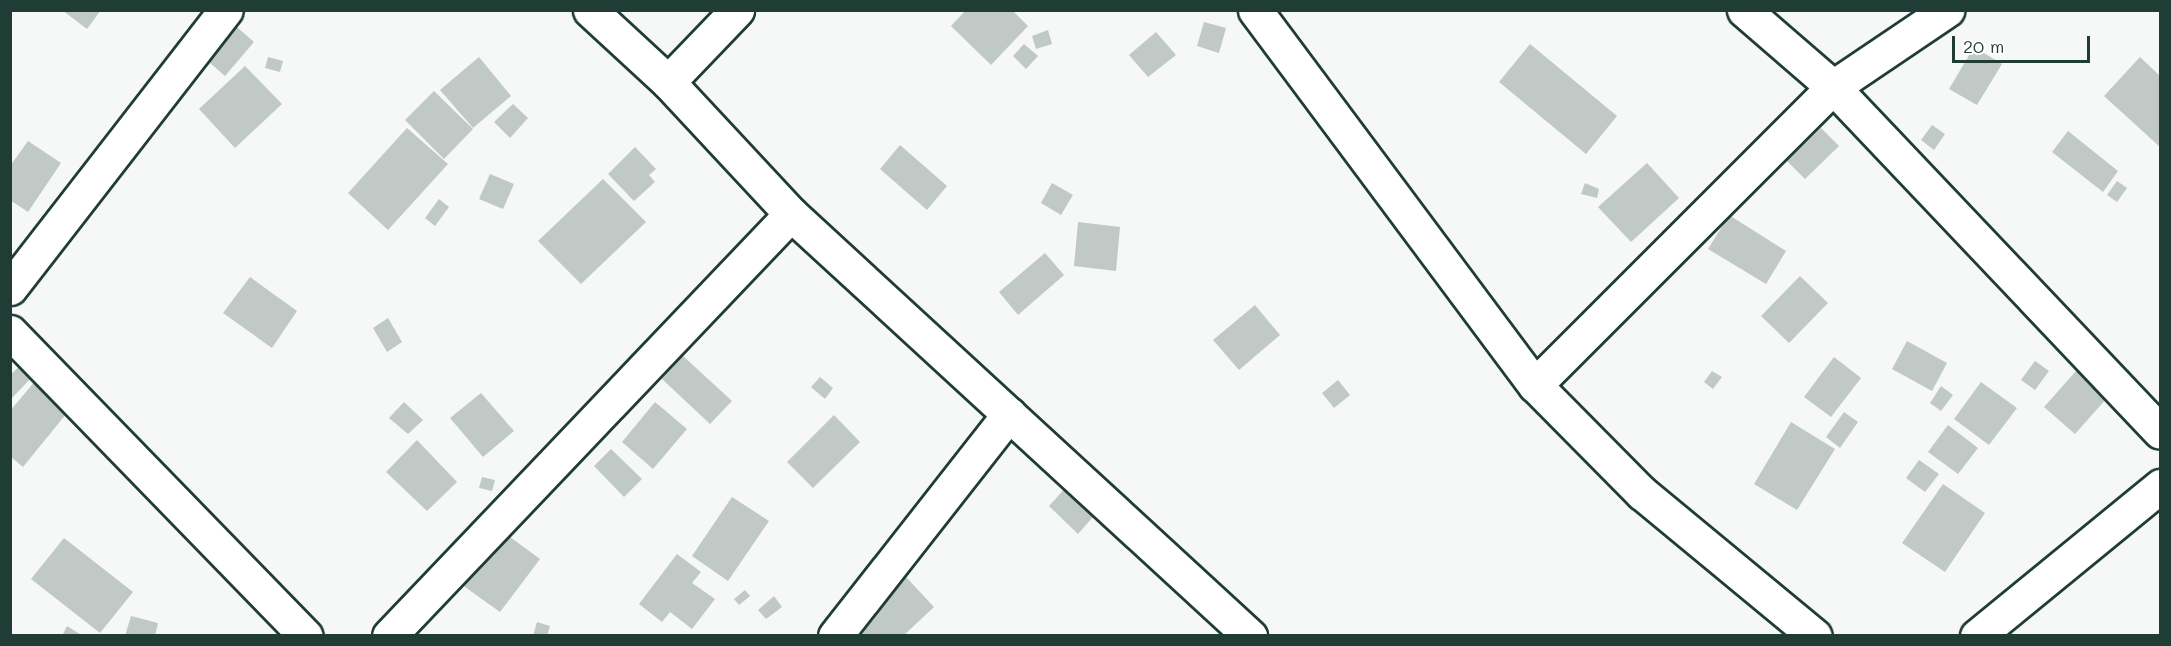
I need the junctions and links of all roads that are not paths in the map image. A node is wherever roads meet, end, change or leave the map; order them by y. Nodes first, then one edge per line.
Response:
1 (226, 10) edge
2 (590, 10) edge
3 (737, 10) edge
4 (1255, 10) edge
5 (1744, 10) edge
6 (1947, 10) edge
7 (668, 82) junction
8 (1833, 87) junction
9 (791, 214) junction
10 (10, 288) edge
11 (10, 332) edge
12 (1535, 385) junction
13 (1009, 414) junction
14 (2160, 432) edge
15 (2160, 486) edge
16 (306, 636) edge
17 (389, 636) edge
18 (835, 636) edge
19 (1250, 636) edge
20 (1815, 636) edge
21 (1977, 636) edge

1 - 10 street
2 - 7 street
3 - 7 street
4 - 12 street
5 - 8 street
6 - 8 street
7 - 9 street
8 - 12 street
8 - 14 street
9 - 13 street
9 - 17 street
11 - 16 street
12 - 20 street
13 - 18 street
13 - 19 street
15 - 21 street

